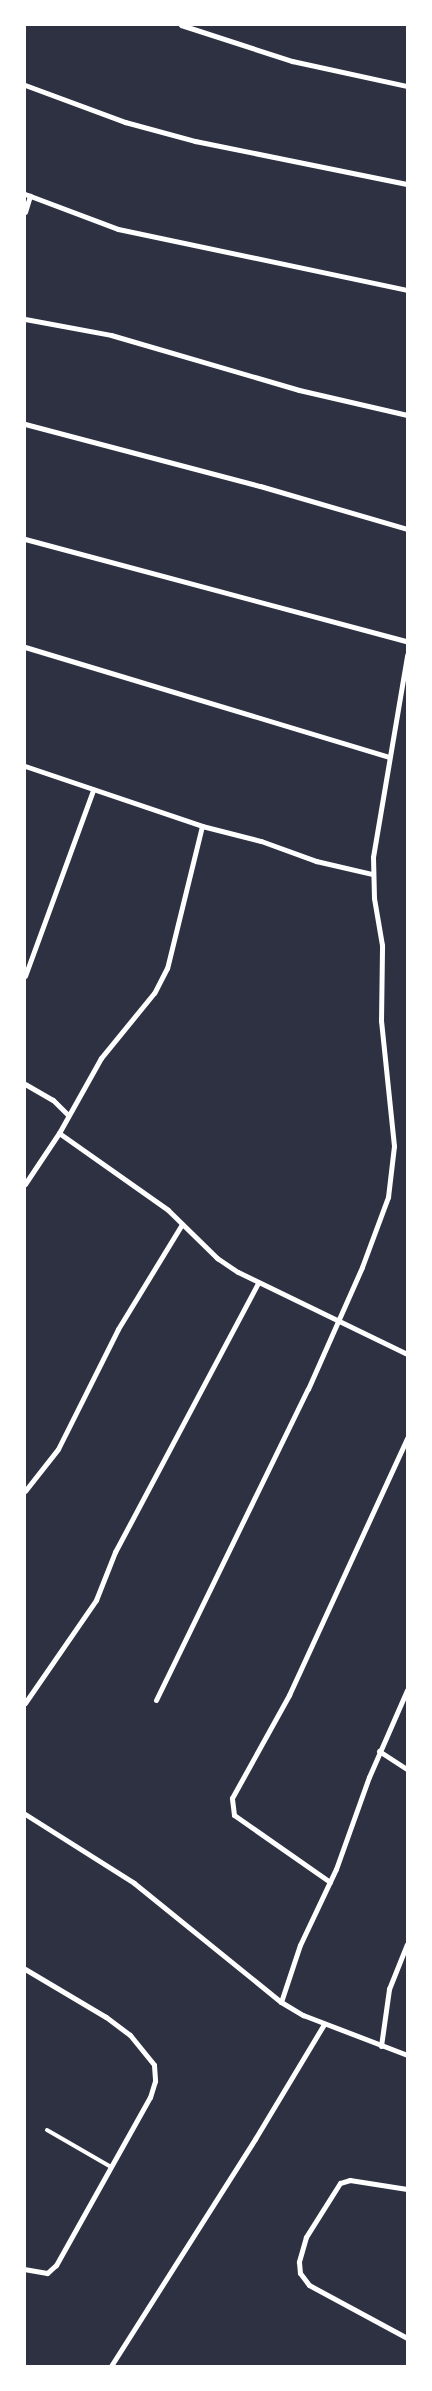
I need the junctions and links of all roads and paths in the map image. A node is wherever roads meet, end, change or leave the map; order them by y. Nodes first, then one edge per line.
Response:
1 (181, 25) edge
2 (25, 85) edge
3 (407, 86) edge
4 (407, 184) edge
5 (28, 195) edge
6 (25, 212) edge
7 (407, 290) edge
8 (25, 319) edge
9 (407, 414) edge
10 (25, 424) edge
11 (407, 529) edge
12 (25, 539) edge
13 (407, 641) edge
14 (25, 647) edge
15 (407, 655) edge
16 (389, 757) junction
17 (25, 766) edge
18 (93, 790) junction
19 (202, 826) junction
20 (372, 874) junction
21 (25, 976) edge
22 (25, 1084) edge
23 (68, 1115) junction
24 (59, 1133) junction
25 (25, 1184) edge
26 (182, 1224) junction
27 (258, 1283) junction
28 (338, 1323) junction
29 (407, 1354) edge
30 (407, 1438) edge
31 (25, 1491) edge
32 (407, 1690) edge
33 (156, 1700) dead end
34 (25, 1703) edge
35 (379, 1752) junction
36 (407, 1769) edge
37 (25, 1814) edge
38 (330, 1882) junction
39 (407, 1944) edge
40 (25, 1970) edge
41 (281, 2002) junction
42 (324, 2024) junction
43 (380, 2046) junction
44 (407, 2055) edge
45 (47, 2130) dead end
46 (111, 2167) junction
47 (407, 2189) edge
48 (25, 2269) edge
49 (407, 2338) edge
50 (111, 2366) edge

1 - 3 street
2 - 4 street
5 - 6 street
5 - 7 street
8 - 9 street
10 - 11 street
12 - 13 street
14 - 16 street
15 - 16 street
16 - 20 street
17 - 18 street
18 - 19 street
18 - 21 street
19 - 20 street
19 - 23 street
20 - 28 street
22 - 23 street
23 - 24 street
24 - 25 street
24 - 26 street
26 - 27 street
26 - 31 street
27 - 28 street
27 - 34 street
28 - 29 street
28 - 33 street
30 - 38 street
32 - 35 street
35 - 36 street
35 - 38 street
37 - 41 street
38 - 41 street
39 - 43 street
40 - 46 street
41 - 42 street
42 - 43 street
42 - 50 street
43 - 44 street
45 - 46 lane
46 - 48 street
47 - 49 street

